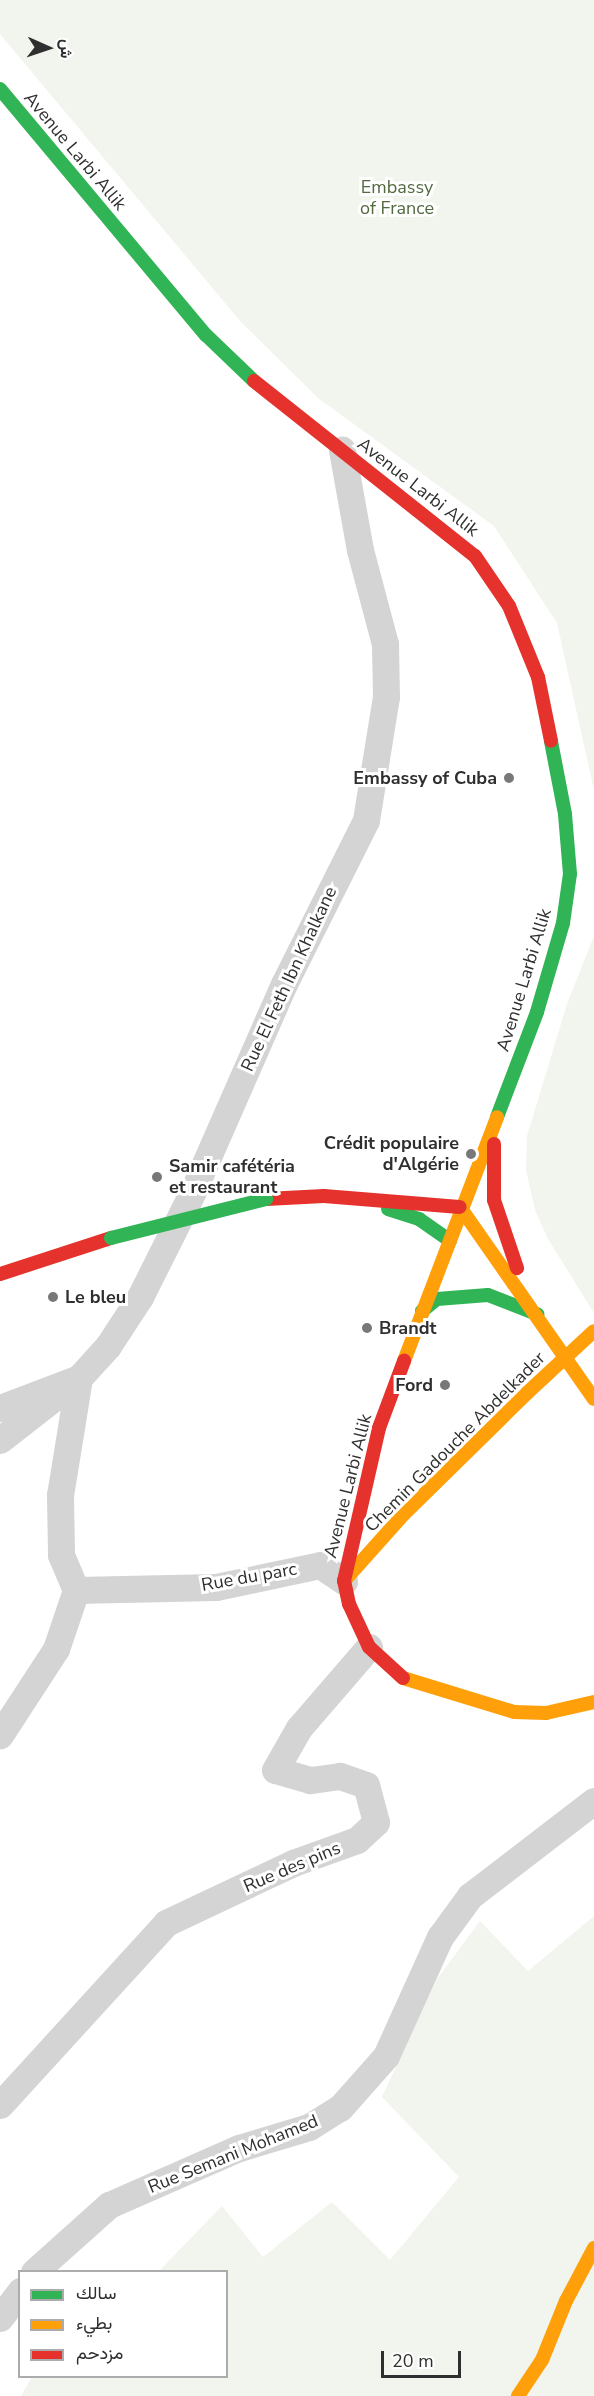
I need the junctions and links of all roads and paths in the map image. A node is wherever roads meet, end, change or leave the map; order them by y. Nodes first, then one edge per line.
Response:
1 (0, 89) edge
2 (342, 450) junction
3 (493, 1127) junction
4 (358, 1200) junction
5 (460, 1207) junction
6 (450, 1241) junction
7 (0, 1274) edge
8 (422, 1311) junction
9 (537, 1314) junction
10 (594, 1331) edge
11 (79, 1378) junction
12 (594, 1399) edge
13 (0, 1408) edge
14 (0, 1440) edge
15 (344, 1581) junction
16 (76, 1590) junction
17 (369, 1647) junction
18 (594, 1702) edge
19 (0, 1735) edge
20 (594, 1802) edge
21 (0, 2105) edge
22 (594, 2248) edge
23 (35, 2270) edge
24 (18, 2294) edge
25 (0, 2318) edge
26 (518, 2396) edge

1 - 2 main road, Avenue Larbi Allik
2 - 3 main road, Avenue Larbi Allik
2 - 11 street, Rue El Feth Ibn Khalkane
3 - 5 main road, Avenue Larbi Allik
3 - 9 main road
4 - 5 main road
4 - 6 main road
4 - 7 main road, bridge
5 - 6 main road, Avenue Larbi Allik
5 - 9 main road
6 - 8 main road, Avenue Larbi Allik
8 - 9 main road
8 - 15 main road, Avenue Larbi Allik
9 - 12 main road
10 - 15 main road, Chemin Gadouche Abdelkader, bridge
11 - 13 street
11 - 14 street, Rue El Feth Ibn Khalkane
11 - 16 street
15 - 16 street, Rue du parc
15 - 17 main road, Avenue Larbi Allik
16 - 19 street
17 - 18 main road, Avenue Larbi Allik
17 - 21 street, Rue des pins
20 - 23 street, Rue Semani Mohamed
22 - 26 main road
24 - 25 street

